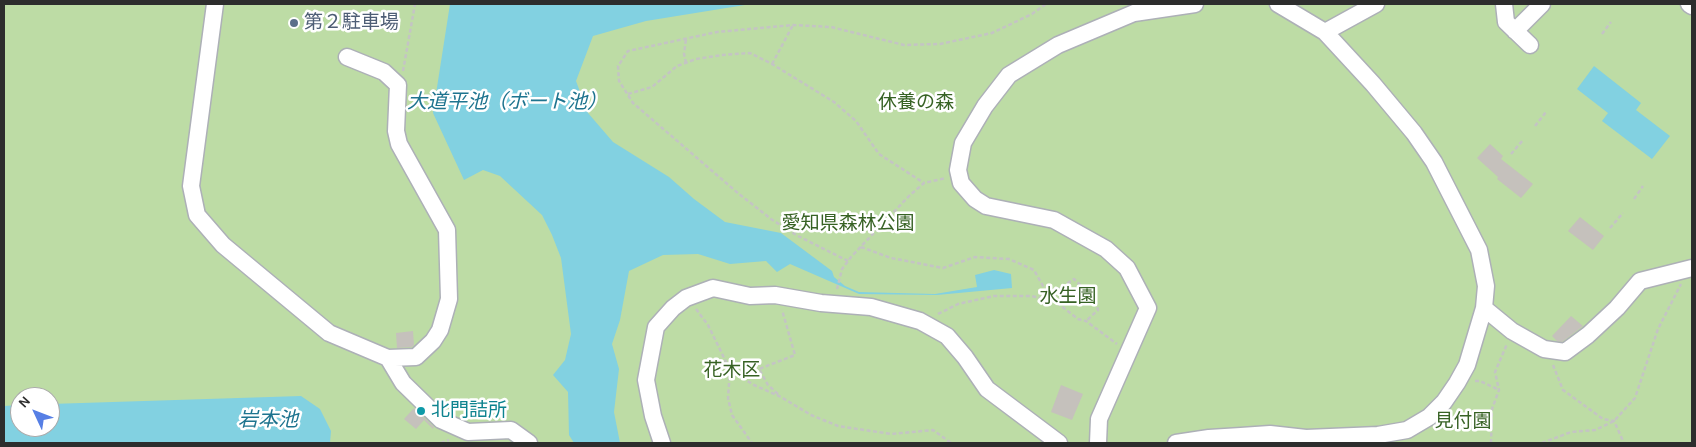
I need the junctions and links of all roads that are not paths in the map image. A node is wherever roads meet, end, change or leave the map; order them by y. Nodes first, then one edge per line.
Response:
1 (215, 4) edge
2 (1195, 4) edge
3 (1278, 4) edge
4 (1376, 4) edge
5 (1504, 4) edge
6 (1542, 4) edge
7 (1689, 4) edge
8 (1692, 6) edge
9 (1515, 31) junction
10 (1325, 32) junction
11 (1530, 45) dead end
12 (347, 58) dead end
13 (1687, 270) edge
14 (1484, 308) junction
15 (388, 358) junction
16 (529, 443) edge
17 (662, 443) edge
18 (1059, 443) edge
19 (1098, 443) edge
20 (1176, 443) edge

1 - 15 lane
2 - 19 lane
3 - 10 lane
4 - 10 lane
5 - 9 lane
6 - 9 lane
7 - 8 lane
9 - 11 lane
10 - 14 lane
12 - 15 lane
13 - 14 lane
14 - 20 lane
15 - 16 lane
17 - 18 lane

